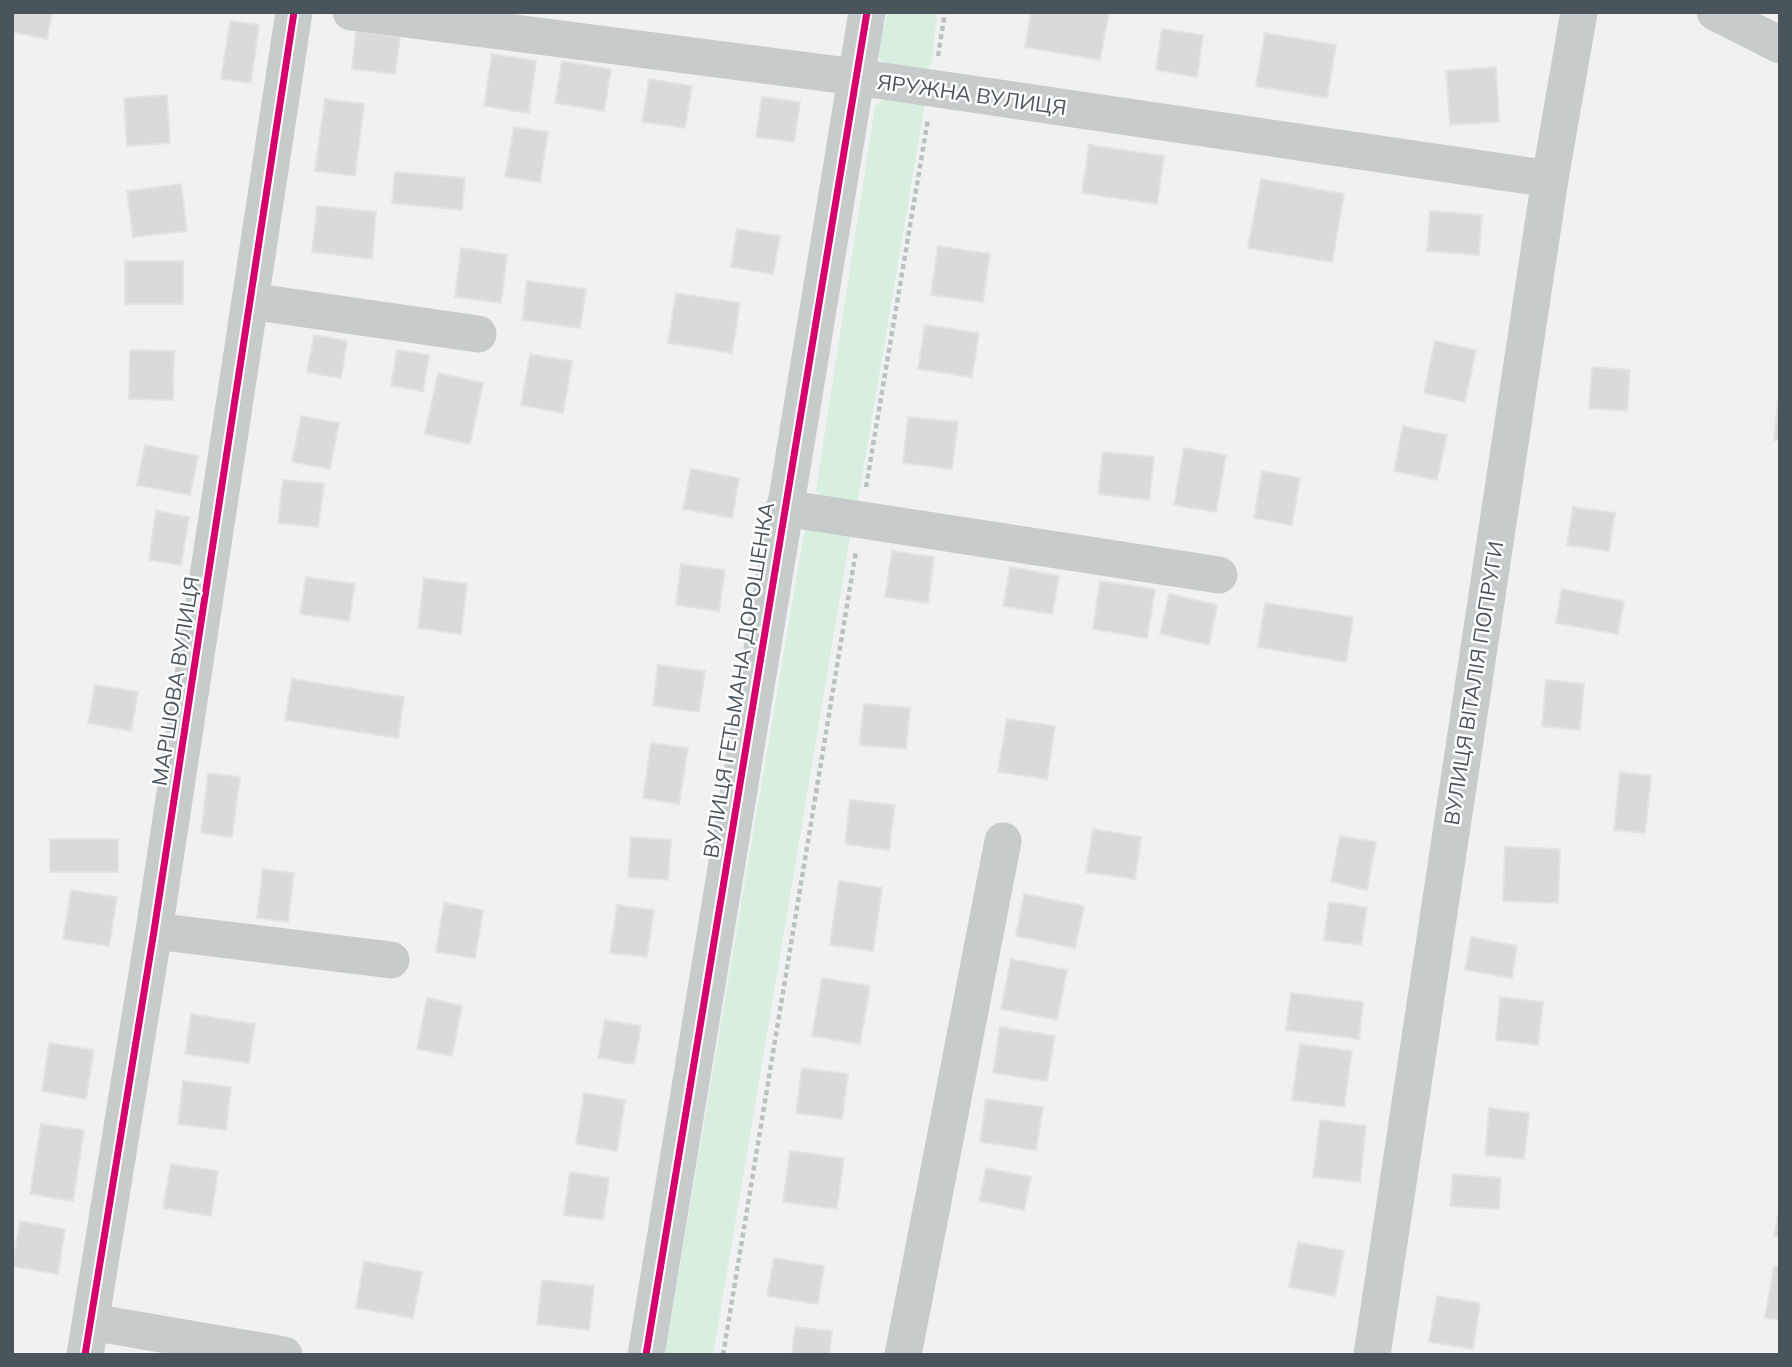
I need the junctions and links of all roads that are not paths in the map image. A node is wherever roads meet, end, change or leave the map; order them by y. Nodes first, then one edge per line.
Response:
1 (294, 12) edge
2 (351, 12) edge
3 (867, 12) edge
4 (1578, 12) edge
5 (1715, 12) edge
6 (1780, 45) edge
7 (856, 77) junction
8 (1549, 179) junction
9 (250, 301) junction
10 (478, 334) dead end
11 (784, 508) junction
12 (1219, 575) dead end
13 (1003, 841) dead end
14 (154, 931) junction
15 (391, 960) dead end
16 (88, 1338) edge
17 (284, 1355) edge
18 (646, 1355) edge
19 (903, 1355) edge
20 (1372, 1355) edge

1 - 9 street, МАРШОВА ВУЛИЦЯ
2 - 7 street, ЯРУЖНА ВУЛИЦЯ
3 - 7 street, ВУЛИЦЯ ГЕТЬМАНА ДОРОШЕНКА
4 - 8 street, ВУЛИЦЯ ВІТАЛІЯ ПОПРУГИ
5 - 6 street
7 - 8 street, ЯРУЖНА ВУЛИЦЯ
7 - 11 street, ВУЛИЦЯ ГЕТЬМАНА ДОРОШЕНКА
8 - 20 street, ВУЛИЦЯ ВІТАЛІЯ ПОПРУГИ
9 - 10 street
9 - 14 street, МАРШОВА ВУЛИЦЯ
11 - 12 street
11 - 18 street, ВУЛИЦЯ ГЕТЬМАНА ДОРОШЕНКА
13 - 19 street
14 - 15 street
14 - 16 street, МАРШОВА ВУЛИЦЯ
16 - 17 street

